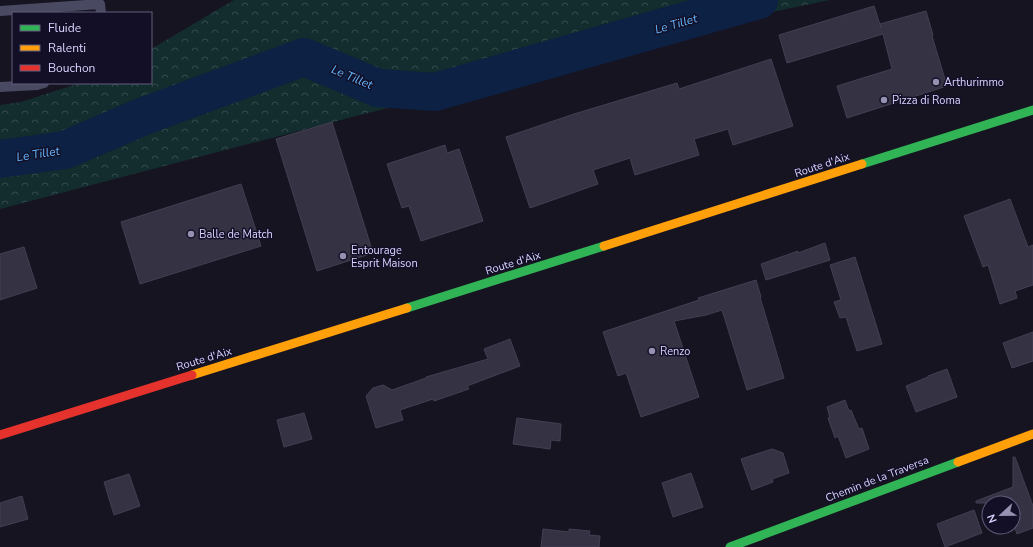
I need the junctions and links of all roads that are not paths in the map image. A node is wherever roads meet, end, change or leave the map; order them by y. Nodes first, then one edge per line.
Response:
1 (0, 11) edge
2 (101, 12) edge
3 (40, 84) edge
4 (0, 87) edge
5 (1033, 110) edge
6 (1033, 434) edge
7 (0, 435) edge
8 (730, 547) edge

1 - 2 lane
3 - 4 lane
5 - 7 main road, Route d'Aix
6 - 8 main road, Chemin de la Traversa

